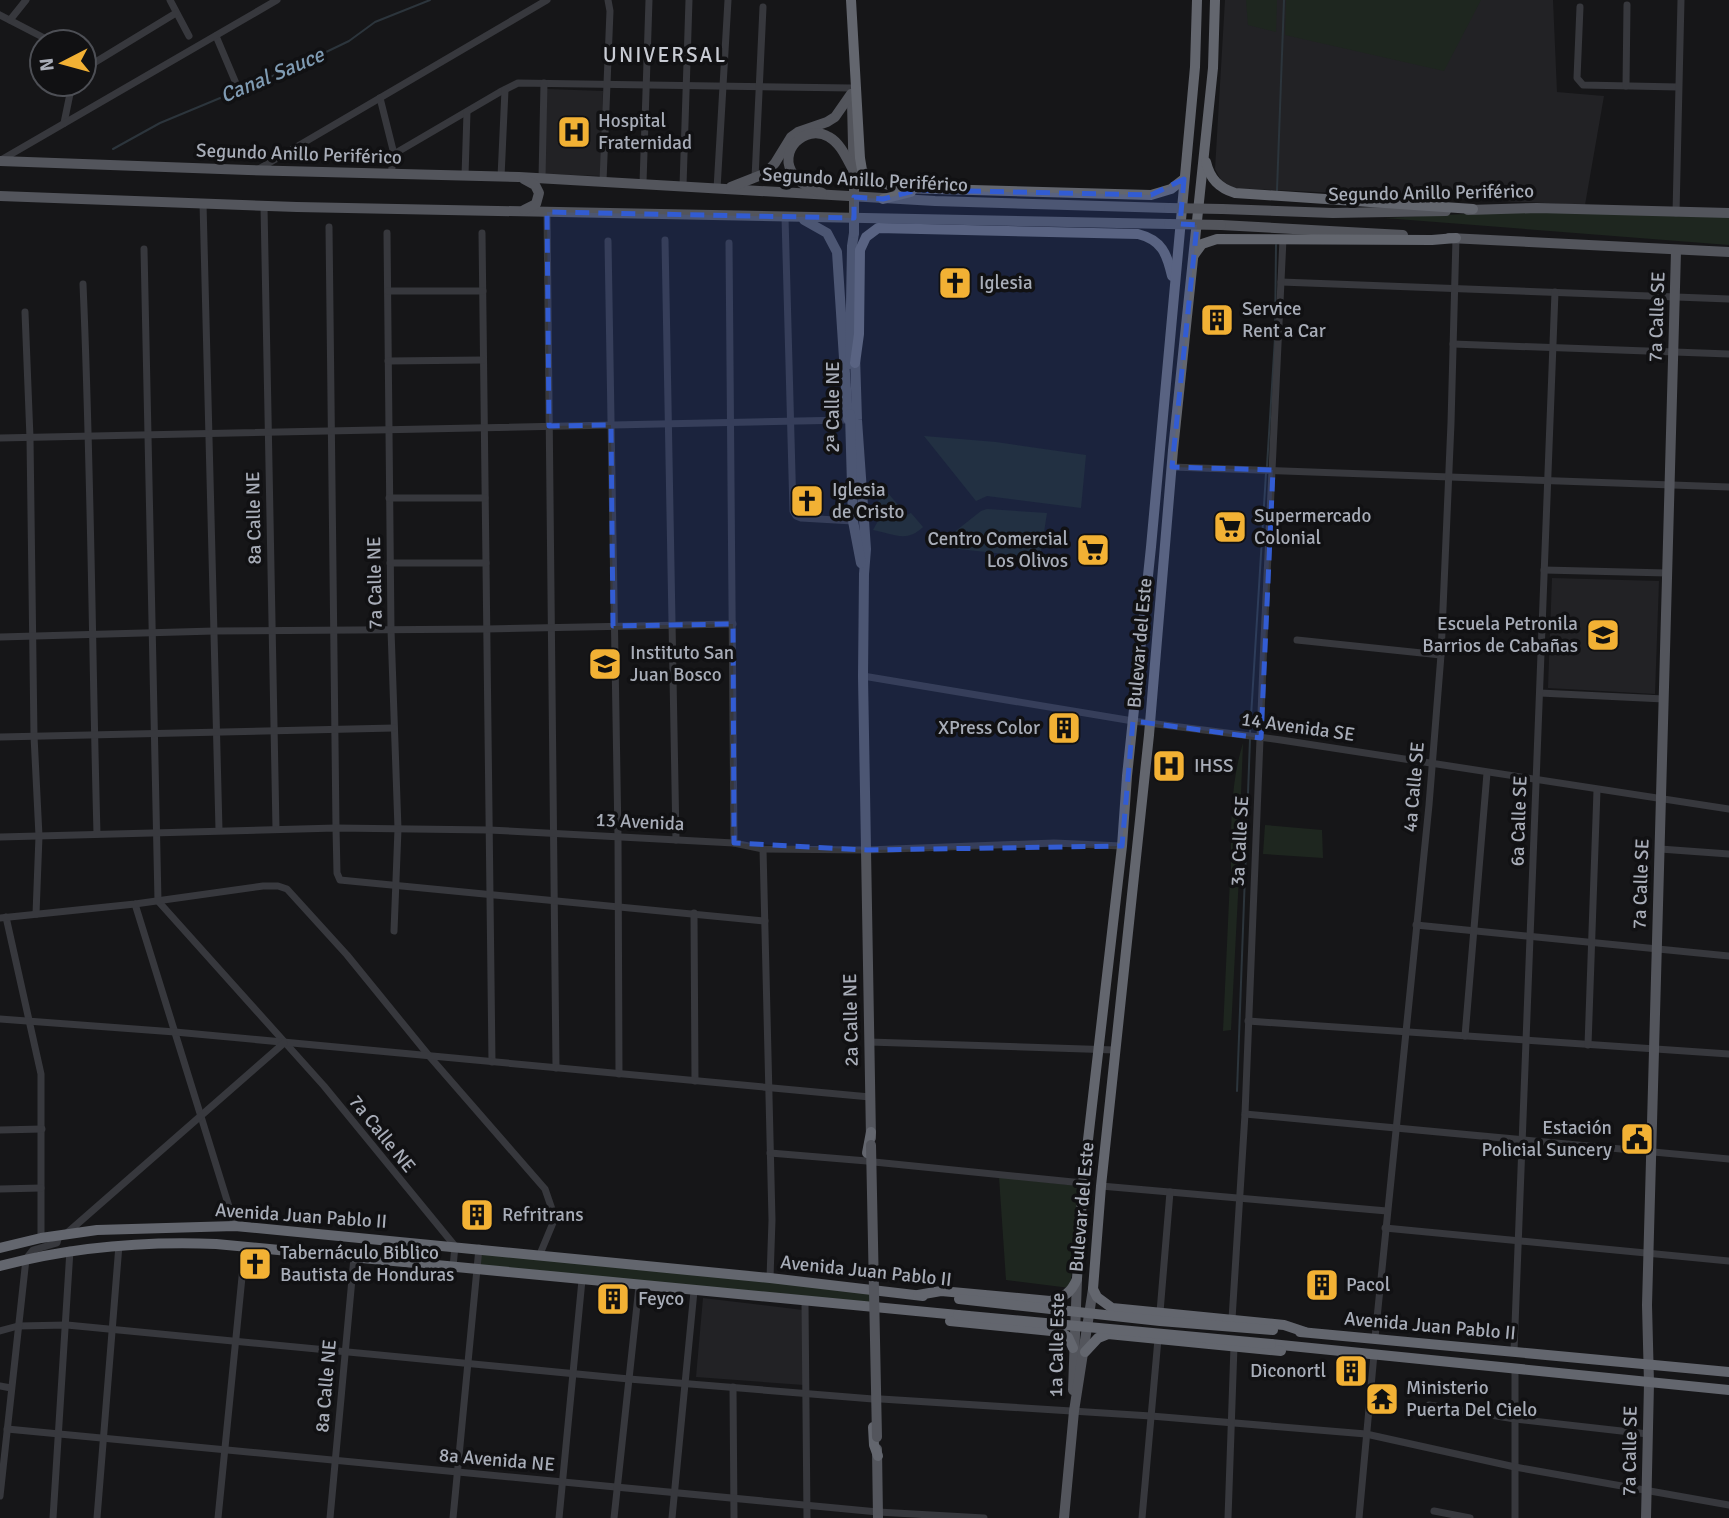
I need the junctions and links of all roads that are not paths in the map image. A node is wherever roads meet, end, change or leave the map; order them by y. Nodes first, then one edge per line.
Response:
1 (26, 0) edge
2 (170, 0) edge
3 (277, 0) edge
4 (547, 0) edge
5 (608, 0) edge
6 (649, 0) edge
7 (689, 0) edge
8 (727, 0) edge
9 (849, 0) edge
10 (1197, 0) edge
11 (1215, 0) edge
12 (1681, 0) edge
13 (1628, 5) dead end
14 (763, 7) dead end
15 (1580, 8) dead end
16 (176, 13) junction
17 (0, 15) edge
18 (10, 20) junction
19 (28, 29) edge
20 (189, 36) dead end
21 (216, 36) junction
22 (98, 60) edge
23 (544, 83) junction
24 (607, 84) junction
25 (647, 84) junction
26 (686, 85) junction
27 (723, 86) junction
28 (760, 86) junction
29 (1626, 86) junction
30 (238, 88) dead end
31 (1678, 88) junction
32 (505, 90) junction
33 (851, 91) junction
34 (69, 98) edge
35 (380, 98) junction
36 (467, 112) junction
37 (827, 122) junction
38 (64, 123) junction
39 (853, 131) junction
40 (394, 154) junction
41 (1205, 155) junction
42 (0, 161) edge
43 (256, 170) junction
44 (854, 171) junction
45 (391, 174) junction
46 (465, 176) junction
47 (501, 177) junction
48 (519, 177) junction
49 (542, 178) junction
50 (755, 178) junction
51 (1184, 179) junction
52 (603, 181) junction
53 (643, 183) junction
54 (683, 186) junction
55 (720, 190) junction
56 (917, 190) junction
57 (0, 196) edge
58 (829, 196) junction
59 (883, 199) junction
60 (204, 203) junction
61 (264, 206) junction
62 (1473, 209) junction
63 (516, 211) junction
64 (547, 212) junction
65 (1676, 213) junction
66 (1729, 213) edge
67 (789, 217) junction
68 (909, 219) junction
69 (329, 227) dead end
70 (925, 229) junction
71 (387, 233) dead end
72 (482, 233) dead end
73 (854, 237) junction
74 (1456, 238) junction
75 (1283, 239) junction
76 (665, 240) dead end
77 (608, 241) dead end
78 (729, 243) dead end
79 (144, 249) dead end
80 (1676, 251) junction
81 (1729, 252) edge
82 (1193, 258) junction
83 (1281, 282) junction
84 (83, 284) dead end
85 (1174, 284) junction
86 (1455, 288) junction
87 (387, 291) junction
88 (482, 291) junction
89 (1555, 292) junction
90 (1675, 297) junction
91 (1729, 299) edge
92 (25, 313) dead end
93 (1453, 344) junction
94 (1553, 348) junction
95 (1673, 352) junction
96 (1729, 354) edge
97 (483, 360) junction
98 (388, 361) junction
99 (855, 363) junction
100 (848, 420) junction
101 (790, 421) junction
102 (732, 422) junction
103 (668, 424) junction
104 (611, 425) junction
105 (549, 426) junction
106 (484, 427) junction
107 (389, 429) junction
108 (331, 430) junction
109 (268, 432) junction
110 (209, 433) junction
111 (148, 435) junction
112 (90, 437) junction
113 (0, 438) edge
114 (30, 438) junction
115 (850, 439) junction
116 (1172, 467) junction
117 (1273, 470) junction
118 (1449, 476) junction
119 (1548, 480) junction
120 (1670, 484) junction
121 (1729, 487) edge
122 (390, 498) junction
123 (485, 498) junction
124 (853, 521) junction
125 (865, 522) joint
126 (390, 563) junction
127 (486, 563) junction
128 (1545, 570) junction
129 (1667, 573) junction
130 (864, 574) junction
131 (733, 624) junction
132 (672, 625) junction
133 (613, 626) junction
134 (550, 627) junction
135 (486, 629) junction
136 (391, 630) junction
137 (214, 631) junction
138 (272, 631) junction
139 (334, 631) junction
140 (152, 633) junction
141 (91, 635) junction
142 (33, 636) junction
143 (0, 637) edge
144 (1297, 640) dead end
145 (1441, 655) junction
146 (863, 676) junction
147 (1540, 693) junction
148 (1664, 699) junction
149 (1133, 721) junction
150 (1150, 723) junction
151 (335, 728) junction
152 (394, 728) junction
153 (274, 730) junction
154 (154, 732) junction
155 (216, 732) junction
156 (94, 733) junction
157 (34, 736) junction
158 (0, 737) edge
159 (1261, 738) junction
160 (1432, 764) junction
161 (1487, 773) junction
162 (1536, 781) junction
163 (1597, 790) junction
164 (1661, 799) junction
165 (1729, 809) edge
166 (336, 828) junction
167 (276, 829) junction
168 (398, 829) junction
169 (219, 830) junction
170 (489, 830) junction
171 (156, 832) junction
172 (554, 833) junction
173 (97, 834) junction
174 (39, 836) junction
175 (0, 837) edge
176 (618, 837) junction
177 (676, 840) junction
178 (734, 843) junction
179 (1122, 846) junction
180 (763, 849) junction
181 (1660, 849) junction
182 (867, 850) junction
183 (1729, 854) edge
184 (397, 887) junction
185 (490, 895) junction
186 (554, 899) junction
187 (158, 901) junction
188 (135, 904) junction
189 (617, 905) junction
190 (694, 913) junction
191 (36, 914) junction
192 (3, 917) edge
193 (765, 920) junction
194 (1416, 925) junction
195 (1474, 929) junction
196 (394, 931) dead end
197 (1530, 935) junction
198 (1592, 942) junction
199 (1657, 950) junction
200 (1729, 956) edge
201 (0, 1019) edge
202 (1248, 1021) junction
203 (30, 1022) junction
204 (175, 1032) junction
205 (1406, 1032) junction
206 (1465, 1036) junction
207 (1526, 1040) junction
208 (869, 1042) junction
209 (284, 1043) junction
210 (1588, 1045) junction
211 (1654, 1049) junction
212 (1097, 1050) junction
213 (1115, 1051) junction
214 (1729, 1054) edge
215 (430, 1057) junction
216 (492, 1062) junction
217 (555, 1068) junction
218 (619, 1074) junction
219 (695, 1081) junction
220 (769, 1088) junction
221 (870, 1097) junction
222 (201, 1114) junction
223 (1245, 1114) junction
224 (1395, 1128) junction
225 (42, 1129) junction
226 (0, 1130) edge
227 (871, 1132) junction
228 (1522, 1139) junction
229 (1651, 1151) junction
230 (770, 1153) junction
231 (1729, 1158) edge
232 (871, 1161) junction
233 (1083, 1184) junction
234 (1101, 1186) junction
235 (41, 1188) junction
236 (0, 1189) edge
237 (1170, 1192) junction
238 (1238, 1197) junction
239 (1387, 1211) junction
240 (235, 1226) junction
241 (1385, 1228) junction
242 (63, 1234) junction
243 (41, 1238) junction
244 (1518, 1241) junction
245 (119, 1245) junction
246 (455, 1246) junction
247 (245, 1247) junction
248 (0, 1248) edge
249 (479, 1248) junction
250 (70, 1250) junction
251 (1649, 1253) junction
252 (540, 1254) junction
253 (354, 1257) junction
254 (26, 1259) junction
255 (1729, 1261) edge
256 (0, 1266) edge
257 (453, 1267) junction
258 (477, 1269) junction
259 (875, 1270) junction
260 (770, 1278) junction
261 (1077, 1279) junction
262 (582, 1280) junction
263 (639, 1286) junction
264 (840, 1286) junction
265 (1093, 1289) junction
266 (694, 1291) junction
267 (900, 1293) junction
268 (918, 1295) junction
269 (1022, 1299) junction
270 (805, 1302) junction
271 (853, 1305) junction
272 (898, 1309) junction
273 (917, 1311) junction
274 (1147, 1311) junction
275 (1160, 1312) junction
276 (1232, 1319) junction
277 (66, 1325) junction
278 (18, 1326) junction
279 (876, 1326) junction
280 (1022, 1327) junction
281 (113, 1330) junction
282 (0, 1331) edge
283 (1305, 1332) junction
284 (1143, 1338) junction
285 (1375, 1338) junction
286 (1158, 1339) junction
287 (236, 1340) junction
288 (1234, 1346) junction
289 (1304, 1347) junction
290 (1073, 1348) junction
291 (345, 1351) junction
292 (1514, 1351) junction
293 (1085, 1352) junction
294 (1374, 1354) junction
295 (468, 1363) junction
296 (1482, 1365) junction
297 (1648, 1366) junction
298 (1515, 1369) junction
299 (1729, 1372) edge
300 (573, 1373) junction
301 (629, 1379) junction
302 (685, 1383) junction
303 (1649, 1383) junction
304 (0, 1386) edge
305 (733, 1387) junction
306 (11, 1388) junction
307 (1729, 1390) edge
308 (806, 1392) junction
309 (877, 1399) junction
310 (1429, 1405) dead end
311 (1074, 1411) junction
312 (1151, 1416) junction
313 (1515, 1419) junction
314 (1231, 1423) junction
315 (7, 1429) junction
316 (59, 1434) junction
317 (1366, 1434) junction
318 (1648, 1434) junction
319 (103, 1438) junction
320 (225, 1450) junction
321 (878, 1456) junction
322 (335, 1460) junction
323 (1515, 1466) junction
324 (457, 1472) junction
325 (562, 1482) junction
326 (617, 1487) junction
327 (1647, 1489) junction
328 (674, 1493) junction
329 (0, 1496) edge
330 (734, 1498) junction
331 (1729, 1505) edge
332 (807, 1506) junction
333 (1434, 1511) dead end
334 (878, 1515) edge
335 (53, 1518) edge
336 (97, 1518) edge
337 (218, 1518) edge
338 (330, 1518) edge
339 (453, 1518) edge
340 (559, 1518) edge
341 (614, 1518) edge
342 (672, 1518) edge
343 (734, 1518) edge
344 (807, 1518) edge
345 (984, 1518) edge
346 (1063, 1518) edge
347 (1142, 1518) edge
348 (1228, 1518) edge
349 (1359, 1518) edge
350 (1470, 1518) edge
351 (1515, 1518) edge
352 (1646, 1518) edge

1 - 18 street
2 - 16 street
3 - 21 street
4 - 35 street
5 - 24 street
6 - 25 street
7 - 26 street
8 - 27 street
9 - 33 main road, 2ª Calle NE
9 - 56 highway
10 - 51 highway, Bulevar del Este
11 - 41 highway, Bulevar del Este
12 - 31 street
13 - 29 street
14 - 28 street
15 - 29 street
16 - 20 street
16 - 22 street
17 - 18 street
18 - 19 street
21 - 30 street
21 - 38 street
23 - 24 street
23 - 32 street
23 - 49 street
24 - 25 street
24 - 52 street
25 - 26 street
25 - 53 street
26 - 27 street
26 - 54 street
27 - 28 street
27 - 55 street
28 - 33 street
28 - 50 street
29 - 31 street
31 - 65 street
32 - 36 street
32 - 47 street
33 - 37 main road
33 - 39 main road, 2ª Calle NE
34 - 38 street
35 - 40 street
35 - 43 street
36 - 40 street
36 - 46 street
37 - 39 main road
37 - 50 main road
38 - 42 street
39 - 44 main road, 2ª Calle NE
40 - 45 street
41 - 62 highway
41 - 82 highway, Bulevar del Este
42 - 43 main road, Segundo Anillo Periférico
43 - 45 main road, Segundo Anillo Periférico
44 - 58 main road
44 - 73 main road, 2ª Calle NE, bridge
45 - 46 main road, Segundo Anillo Periférico
46 - 47 main road, Segundo Anillo Periférico
47 - 48 main road, Segundo Anillo Periférico
48 - 49 main road, Segundo Anillo Periférico
48 - 63 main road
49 - 52 main road, Segundo Anillo Periférico
50 - 55 main road
51 - 56 highway
51 - 85 highway, Bulevar del Este
52 - 53 main road, Segundo Anillo Periférico
53 - 54 main road, Segundo Anillo Periférico
54 - 55 main road, Segundo Anillo Periférico
55 - 58 main road, Segundo Anillo Periférico
56 - 59 highway
57 - 60 main road, Segundo Anillo Periférico
58 - 59 main road, Segundo Anillo Periférico
59 - 62 main road, Segundo Anillo Periférico, bridge
60 - 61 main road, Segundo Anillo Periférico
60 - 110 street
61 - 63 main road, Segundo Anillo Periférico
61 - 109 street, 8a Calle NE
62 - 65 main road, Segundo Anillo Periférico
63 - 64 main road, Segundo Anillo Periférico
64 - 67 main road, Segundo Anillo Periférico
64 - 105 street
65 - 66 main road, Segundo Anillo Periférico
67 - 68 main road, Segundo Anillo Periférico
67 - 100 main road
67 - 101 street
68 - 70 main road
68 - 74 main road, Segundo Anillo Periférico, bridge
69 - 108 street
70 - 85 highway
70 - 99 highway
71 - 87 street, 7a Calle NE
72 - 88 street
73 - 99 main road, 2ª Calle NE
73 - 115 main road, 2ª Calle NE
74 - 75 highway
74 - 80 main road, Segundo Anillo Periférico
74 - 86 street, 4a Calle SE
75 - 82 highway
75 - 83 street, 3a Calle SE
76 - 103 street
77 - 104 street
78 - 102 street
79 - 111 street
80 - 81 main road, Segundo Anillo Periférico
80 - 90 main road, 7a Calle SE
82 - 116 highway, Bulevar del Este
83 - 86 street
83 - 117 street, 3a Calle SE
84 - 112 street
85 - 149 highway, Bulevar del Este
86 - 89 street
86 - 93 street, 4a Calle SE
87 - 88 street
87 - 98 street, 7a Calle NE
88 - 97 street
89 - 90 street
89 - 94 street, 6a Calle SE
90 - 91 street
90 - 95 main road, 7a Calle SE
92 - 114 street
93 - 94 street
93 - 118 street, 4a Calle SE
94 - 95 street
94 - 119 street, 6a Calle SE
95 - 96 street
95 - 120 main road, 7a Calle SE
97 - 98 street
97 - 106 street
98 - 107 street, 7a Calle NE
99 - 125 main road, 2ª Calle NE
100 - 101 street
100 - 115 main road
101 - 102 street
101 - 124 street
102 - 103 street
102 - 131 street
103 - 104 street
103 - 132 street
104 - 105 street
104 - 133 street
105 - 106 street
105 - 134 street
106 - 107 street
106 - 123 street
107 - 108 street
107 - 122 street, 7a Calle NE
108 - 109 street
108 - 139 street
109 - 110 street
109 - 138 street, 8a Calle NE
110 - 111 street
110 - 137 street
111 - 112 street
111 - 140 street
112 - 114 street
112 - 141 street
113 - 114 street
114 - 142 street
115 - 124 main road, 2ª Calle NE
116 - 117 street
116 - 150 highway, Bulevar del Este
117 - 118 street
117 - 159 street, 3a Calle SE
118 - 119 street
118 - 145 street, 4a Calle SE
119 - 120 street
119 - 128 street, 6a Calle SE
120 - 121 street
120 - 129 main road, 7a Calle SE
122 - 123 street
122 - 126 street, 7a Calle NE
123 - 127 street
124 - 130 main road, 2ª Calle NE
125 - 130 main road, 2a Calle NE
126 - 127 street
126 - 136 street, 7a Calle NE
127 - 135 street
128 - 129 street
128 - 147 street, 6a Calle SE
129 - 148 main road, 7a Calle SE
130 - 146 main road, 2a Calle NE
131 - 132 street
131 - 178 street
132 - 133 street
132 - 177 street
133 - 134 street
133 - 176 street
134 - 135 street
134 - 172 street
135 - 136 street
135 - 170 street
136 - 139 street
136 - 152 street, 7a Calle NE
137 - 138 street
137 - 140 street
137 - 155 street
138 - 139 street
138 - 153 street, 8a Calle NE
139 - 151 street
140 - 141 street
140 - 154 street
141 - 142 street
141 - 156 street
142 - 143 street
142 - 157 street
144 - 145 street
145 - 160 street, 4a Calle SE
146 - 149 street, 14 Avenida SE
146 - 182 main road, 2a Calle NE
147 - 148 street
147 - 162 street, 6a Calle SE
148 - 164 main road, 7a Calle SE
149 - 150 street, 14 Avenida SE
149 - 179 highway, Bulevar del Este
150 - 159 street, 14 Avenida SE
150 - 213 highway, Bulevar del Este
151 - 152 street
151 - 153 street
151 - 166 street
152 - 168 street, 7a Calle NE
153 - 155 street
153 - 167 street, 8a Calle NE
154 - 155 street
154 - 156 street
154 - 171 street
155 - 169 street
156 - 157 street
156 - 173 street
157 - 158 street
157 - 174 street
159 - 160 street, 14 Avenida SE
159 - 202 street, 3a Calle SE
160 - 161 street, 14 Avenida SE
160 - 194 street, 4a Calle SE
161 - 162 street, 14 Avenida SE
161 - 195 street
162 - 163 street, 14 Avenida SE
162 - 197 street, 6a Calle SE
163 - 164 street, 14 Avenida SE
163 - 198 street
164 - 165 street, 14 Avenida SE
164 - 181 main road, 7a Calle SE
166 - 167 street, 13 Avenida
166 - 168 street, 13 Avenida
166 - 184 street
167 - 169 street, 13 Avenida
168 - 170 street, 13 Avenida
168 - 184 street, 7a Calle NE
169 - 171 street, 13 Avenida
170 - 172 street, 13 Avenida
170 - 185 street
171 - 173 street, 13 Avenida
171 - 187 street
172 - 176 street, 13 Avenida
172 - 186 street
173 - 174 street, 13 Avenida
174 - 175 street, 13 Avenida
174 - 191 street
176 - 177 street, 13 Avenida
176 - 189 street
177 - 178 street, 13 Avenida
178 - 180 street, 13 Avenida
179 - 182 street, 13 Avenida
179 - 212 highway, Bulevar del Este
180 - 182 street, 13 Avenida
180 - 193 street
181 - 183 street
181 - 199 main road, 7a Calle SE
182 - 208 main road, 2a Calle NE
184 - 185 street
184 - 196 street, 7a Calle NE
185 - 186 street
185 - 216 street
186 - 189 street
186 - 217 street
187 - 188 street
187 - 209 street, 7a Calle NE
187 - 215 street
188 - 191 street
188 - 204 street
189 - 190 street
189 - 218 street
190 - 193 street
190 - 219 street
191 - 192 street
192 - 203 street
193 - 220 street
194 - 195 street
194 - 205 street, 4a Calle SE
195 - 197 street
195 - 206 street
197 - 198 street
197 - 207 street, 6a Calle SE
198 - 199 street
198 - 210 street
199 - 200 street
199 - 211 main road, 7a Calle SE
201 - 203 street
202 - 205 street
202 - 223 street, 3a Calle SE
203 - 204 street
203 - 225 street
204 - 209 street
204 - 222 street
205 - 206 street
205 - 224 street, 4a Calle SE
206 - 207 street
207 - 210 street
207 - 228 street, 6a Calle SE
208 - 212 street
208 - 221 main road, 2a Calle NE
209 - 215 street
209 - 222 street
209 - 246 street, 7a Calle NE
210 - 211 street
211 - 214 street
211 - 229 main road, 7a Calle SE
212 - 213 street
212 - 233 highway, Bulevar del Este
213 - 234 highway, Bulevar del Este
215 - 216 street
215 - 252 street
216 - 217 street
217 - 218 street
218 - 219 street
219 - 220 street
220 - 221 street
220 - 230 street
221 - 227 main road, 2a Calle NE
222 - 240 street
222 - 242 street
223 - 224 street
223 - 238 street, 3a Calle SE
224 - 228 street
224 - 239 street, 4a Calle SE
225 - 226 street
225 - 235 street
227 - 232 highway
227 - 321 main road, 2a Calle NE, bridge
228 - 229 street
228 - 244 street, 6a Calle SE
229 - 231 street
229 - 251 main road, 7a Calle SE
230 - 232 street
230 - 260 street
232 - 233 street
232 - 259 highway
233 - 261 highway, Bulevar del Este
234 - 237 street
234 - 265 highway, Bulevar del Este
235 - 236 street
235 - 243 street
237 - 238 street
237 - 275 street
238 - 239 street
238 - 276 street, 3a Calle SE
239 - 241 street, 4a Calle SE
240 - 242 highway, Avenida Juan Pablo II
240 - 246 highway, Avenida Juan Pablo II
241 - 244 street
241 - 285 street, 4a Calle SE
242 - 243 highway, Avenida Juan Pablo II
242 - 254 street
243 - 248 highway, Avenida Juan Pablo II
244 - 251 street
244 - 292 street, 6a Calle SE
245 - 247 highway, Avenida Juan Pablo II
245 - 250 highway, Avenida Juan Pablo II
245 - 281 street
246 - 249 highway, Avenida Juan Pablo II
246 - 257 street
247 - 253 highway, Avenida Juan Pablo II
247 - 287 street
249 - 252 highway, Avenida Juan Pablo II
249 - 258 street
250 - 254 highway, Avenida Juan Pablo II
250 - 277 street
251 - 255 street
251 - 297 main road, 7a Calle SE
252 - 260 highway, Avenida Juan Pablo II
253 - 257 highway, Avenida Juan Pablo II
253 - 291 street, 8a Calle NE
254 - 256 highway, Avenida Juan Pablo II
254 - 278 street
257 - 258 highway, Avenida Juan Pablo II
258 - 262 highway, Avenida Juan Pablo II
258 - 295 street
259 - 264 highway
259 - 267 highway
260 - 264 highway, Avenida Juan Pablo II
261 - 269 highway
261 - 290 main road, 1a Calle Este
262 - 263 highway, Avenida Juan Pablo II
262 - 300 street
263 - 266 highway, Avenida Juan Pablo II
263 - 301 street
264 - 267 highway, Avenida Juan Pablo II
265 - 274 highway
265 - 293 main road, 1a Calle Este
266 - 270 highway, Avenida Juan Pablo II
266 - 302 street
267 - 268 highway, Avenida Juan Pablo II
268 - 269 highway
268 - 283 highway, Avenida Juan Pablo II, bridge
269 - 280 highway
270 - 271 highway, Avenida Juan Pablo II
270 - 308 street
271 - 272 highway, Avenida Juan Pablo II
271 - 279 highway
272 - 273 highway, Avenida Juan Pablo II
272 - 279 highway
273 - 280 highway
273 - 289 highway, Avenida Juan Pablo II, bridge
274 - 275 highway
274 - 284 highway
275 - 276 highway
276 - 283 highway
277 - 278 street
277 - 281 street
277 - 316 street
278 - 282 street
278 - 306 street
279 - 309 highway
280 - 290 highway
281 - 287 street
281 - 319 street
283 - 285 highway, Avenida Juan Pablo II
284 - 286 highway
284 - 293 highway
285 - 292 highway, Avenida Juan Pablo II
286 - 288 highway
286 - 312 street
287 - 291 street
287 - 320 street
288 - 289 highway
288 - 314 street
289 - 294 highway, Avenida Juan Pablo II
290 - 311 main road, 1a Calle Este
291 - 295 street
291 - 322 street, 8a Calle NE
292 - 296 highway
292 - 297 highway, Avenida Juan Pablo II
293 - 311 main road, 1a Calle Este
294 - 296 highway, Avenida Juan Pablo II
294 - 317 street
295 - 300 street
295 - 324 street
296 - 298 highway, Avenida Juan Pablo II
297 - 299 highway, Avenida Juan Pablo II
297 - 303 main road, 7a Calle SE
298 - 303 highway, Avenida Juan Pablo II
298 - 313 street
300 - 301 street
300 - 325 street
301 - 302 street
301 - 326 street
302 - 305 street
302 - 328 street
303 - 307 highway, Avenida Juan Pablo II
303 - 318 main road, 7a Calle SE
304 - 306 street
305 - 308 street
305 - 330 street
306 - 315 street
308 - 309 street
308 - 332 street
309 - 311 street
309 - 321 highway
310 - 313 street
311 - 312 street
311 - 346 main road, 1a Calle Este
312 - 314 street
312 - 347 street
313 - 318 street
313 - 323 street
314 - 317 street
314 - 348 street
315 - 316 street, 8a Avenida NE
315 - 329 street
316 - 319 street, 8a Avenida NE
316 - 335 street
317 - 323 street
317 - 349 street
318 - 327 main road, 7a Calle SE
319 - 320 street, 8a Avenida NE
319 - 336 street
320 - 322 street, 8a Avenida NE
320 - 337 street
321 - 334 main road, 2a Calle NE
322 - 324 street, 8a Avenida NE
322 - 338 street, 8a Calle NE
323 - 327 street
323 - 351 street
324 - 325 street, 8a Avenida NE
324 - 339 street
325 - 326 street, 8a Avenida NE
325 - 340 street
326 - 328 street, 8a Avenida NE
326 - 341 street
327 - 331 street
327 - 352 main road, 7a Calle SE
328 - 330 street, 8a Avenida NE
328 - 342 street
330 - 332 street, 8a Avenida NE
330 - 343 street
332 - 334 street, 8a Avenida NE
332 - 344 street
333 - 350 street
334 - 345 street, 8a Avenida NE

